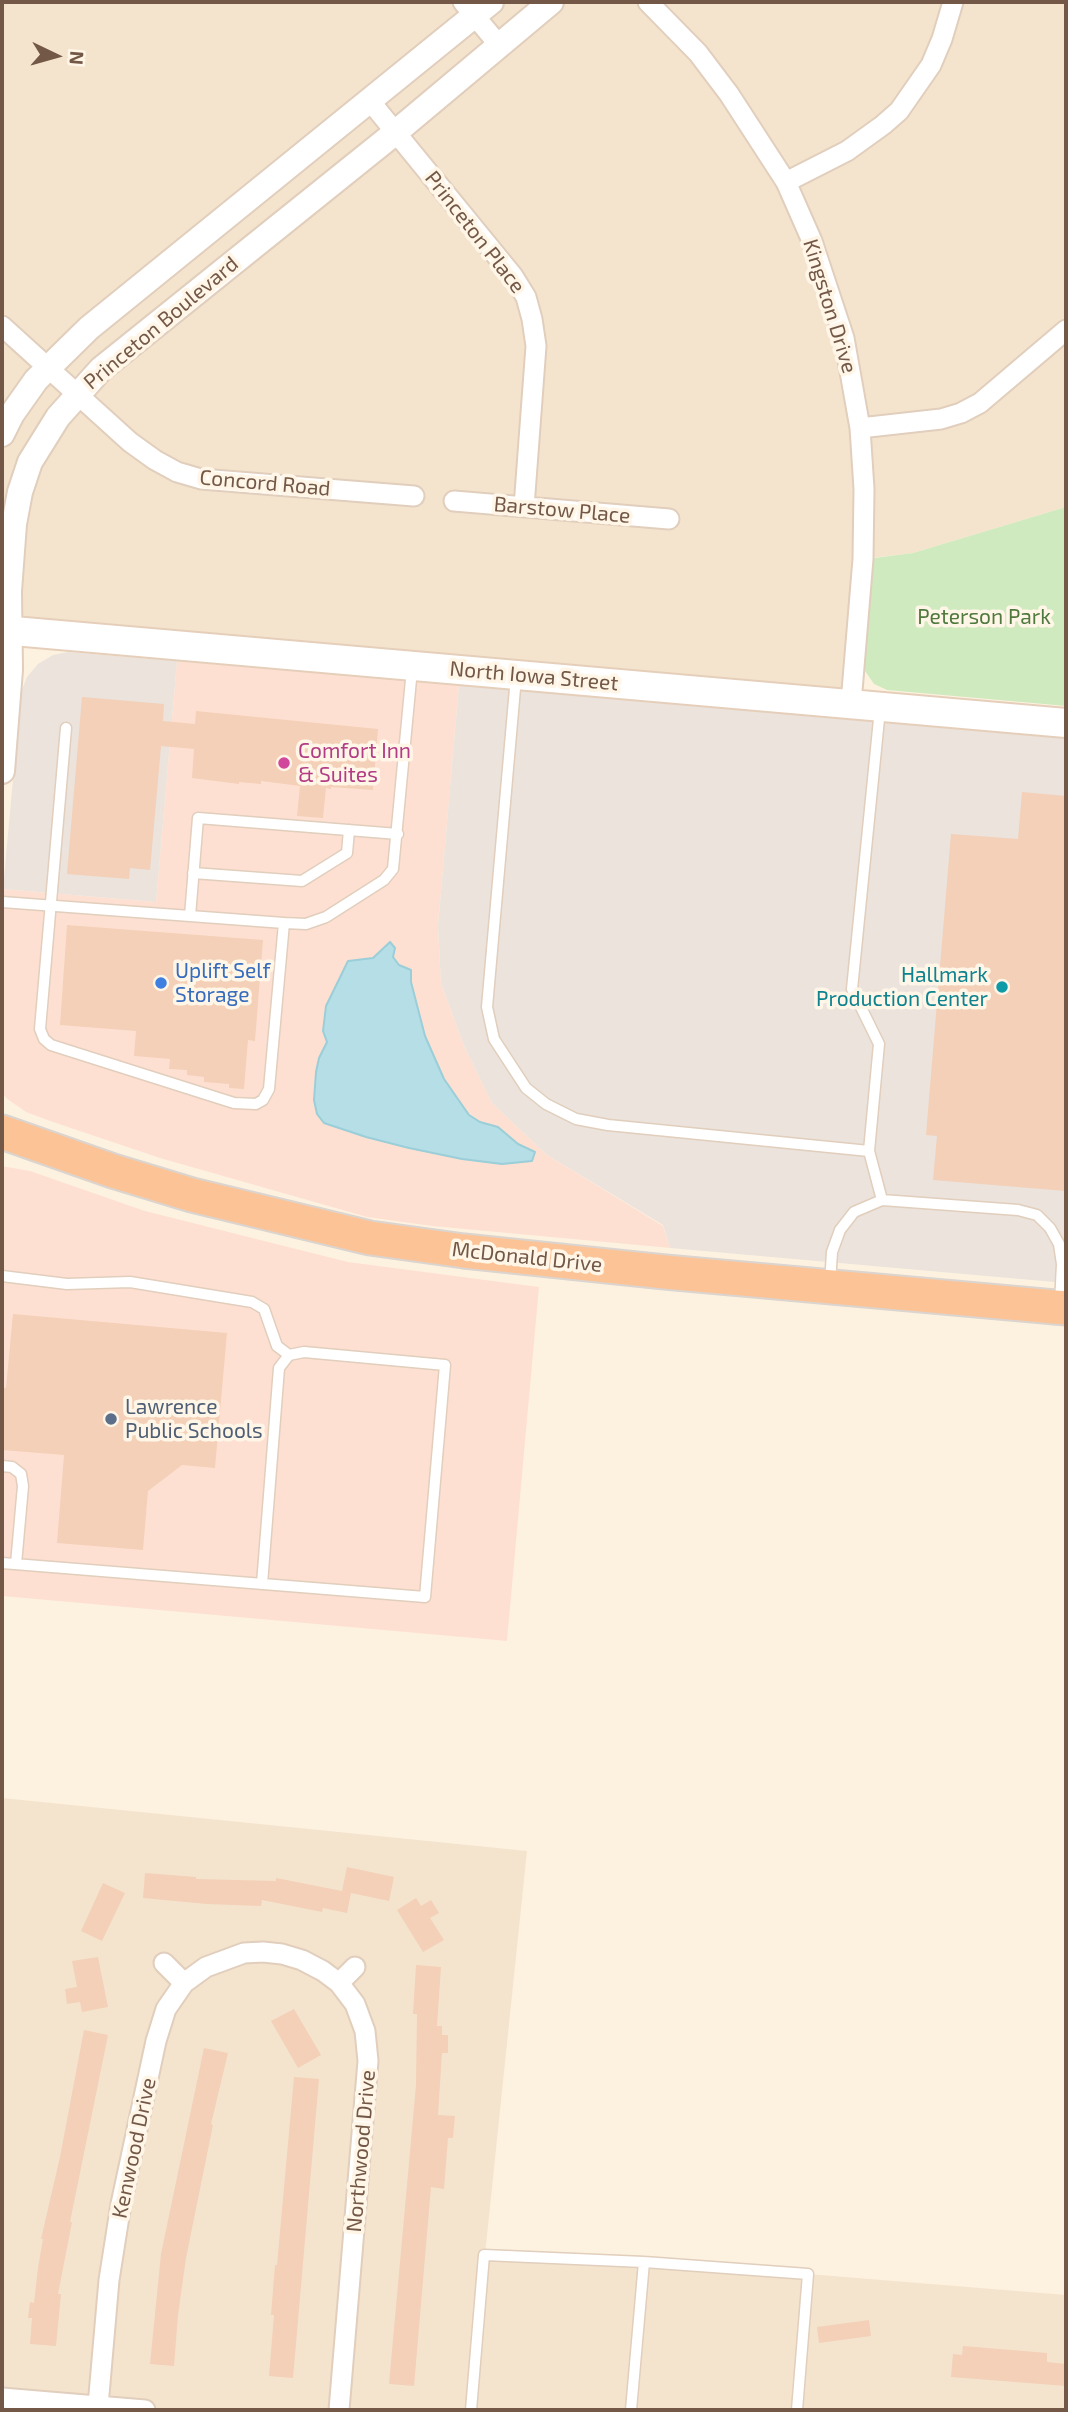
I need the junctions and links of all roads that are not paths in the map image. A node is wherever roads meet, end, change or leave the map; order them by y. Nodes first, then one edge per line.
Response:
1 (551, 2) edge
2 (648, 2) edge
3 (953, 2) edge
4 (476, 6) edge
5 (499, 45) junction
6 (370, 101) junction
7 (396, 132) junction
8 (786, 182) junction
9 (2, 326) edge
10 (1066, 330) edge
11 (48, 367) junction
12 (78, 393) junction
13 (860, 428) junction
14 (2, 434) edge
15 (414, 496) dead end
16 (454, 501) dead end
17 (524, 507) junction
18 (669, 519) dead end
19 (6, 631) edge
20 (412, 665) junction
21 (516, 674) junction
22 (851, 703) junction
23 (880, 705) junction
24 (1066, 723) edge
25 (66, 728) dead end
26 (2, 771) edge
27 (349, 830) junction
28 (398, 834) junction
29 (193, 873) junction
30 (2, 902) edge
31 (51, 905) junction
32 (190, 916) junction
33 (284, 923) junction
34 (2, 1132) edge
35 (869, 1151) junction
36 (882, 1200) junction
37 (2, 1276) edge
38 (829, 1287) junction
39 (1063, 1308) edge
40 (289, 1355) junction
41 (2, 1466) edge
42 (2, 1563) edge
43 (16, 1564) junction
44 (262, 1584) junction
45 (263, 1952) joint
46 (164, 1963) dead end
47 (355, 1967) dead end
48 (184, 1983) junction
49 (340, 1983) junction
50 (644, 2262) junction
51 (2, 2398) edge
52 (98, 2406) junction
53 (145, 2410) edge
54 (339, 2410) edge
55 (471, 2410) edge
56 (631, 2410) edge
57 (797, 2410) edge

1 - 5 street, Princeton Boulevard
2 - 8 street, Kingston Drive
3 - 8 street
4 - 5 street
4 - 6 street, Princeton Boulevard
5 - 7 street, Princeton Boulevard
6 - 7 street, Princeton Place
6 - 11 street, Princeton Boulevard
7 - 12 street, Princeton Boulevard
7 - 17 street, Princeton Place
8 - 13 street, Kingston Drive
9 - 11 street, Concord Road
10 - 13 street
11 - 12 street, Concord Road
11 - 14 street, Princeton Boulevard
12 - 15 street, Concord Road
12 - 19 street, Princeton Boulevard
13 - 22 street, Kingston Drive
16 - 17 street, Barstow Place
17 - 18 street, Barstow Place
19 - 20 main road, North Iowa Street
19 - 26 street, Princeton Boulevard
20 - 21 main road, North Iowa Street
20 - 28 lane
21 - 22 main road, North Iowa Street
21 - 35 lane
22 - 23 main road, North Iowa Street
23 - 24 main road, North Iowa Street
23 - 35 lane
25 - 31 lane
27 - 28 lane
27 - 29 lane
27 - 29 lane
28 - 33 lane
29 - 32 lane
30 - 31 lane
31 - 32 lane
31 - 33 lane
32 - 33 lane
34 - 38 highway, McDonald Drive
35 - 36 lane
36 - 38 lane
36 - 39 lane
37 - 40 lane
38 - 39 highway, McDonald Drive
40 - 44 lane
40 - 44 lane
41 - 43 lane
42 - 43 lane
43 - 44 lane
45 - 48 street, Kenwood Drive
45 - 49 street, Northwood Drive
46 - 48 street
47 - 49 street
48 - 52 street, Kenwood Drive
49 - 54 street, Northwood Drive
50 - 55 lane
50 - 56 lane
50 - 57 lane
51 - 52 street
52 - 53 street

